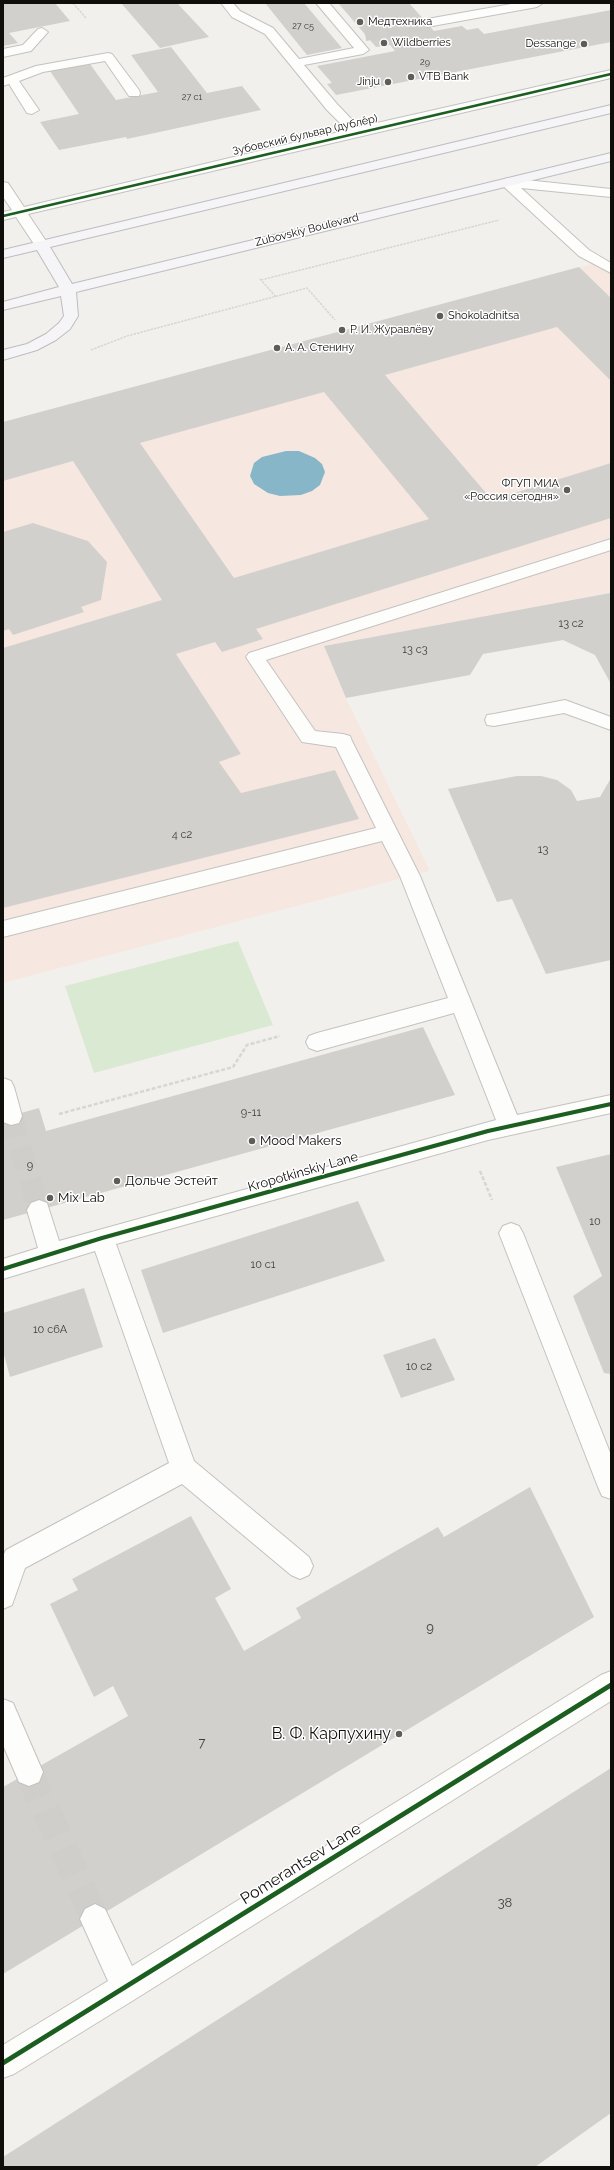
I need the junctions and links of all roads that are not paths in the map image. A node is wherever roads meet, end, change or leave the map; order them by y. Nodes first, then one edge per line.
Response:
1 (228, 3) edge
2 (322, 3) edge
3 (537, 3) edge
4 (427, 23) tunnel mouth
5 (42, 32) dead end
6 (365, 34) tunnel mouth
7 (351, 37) junction
8 (3, 53) edge
9 (296, 62) junction
10 (611, 74) edge
11 (8, 81) edge
12 (134, 93) dead end
13 (611, 108) edge
14 (32, 110) dead end
15 (356, 132) junction
16 (611, 157) edge
17 (507, 182) junction
18 (3, 186) edge
19 (611, 193) edge
20 (19, 212) junction
21 (3, 216) edge
22 (41, 244) junction
23 (3, 254) edge
24 (611, 269) edge
25 (68, 290) junction
26 (3, 306) edge
27 (3, 355) edge
28 (611, 544) edge
29 (494, 720) dead end
30 (611, 724) edge
31 (388, 832) junction
32 (3, 929) edge
33 (461, 1003) junction
34 (318, 1042) road end
35 (3, 1087) edge
36 (611, 1104) edge
37 (11, 1116) tunnel mouth
38 (510, 1126) junction
39 (38, 1210) tunnel mouth
40 (511, 1233) dead end
41 (102, 1238) junction
42 (50, 1254) junction
43 (3, 1269) edge
44 (184, 1469) junction
45 (611, 1487) edge
46 (300, 1566) dead end
47 (3, 1596) edge
48 (611, 1685) edge
49 (3, 1713) edge
50 (29, 1772) tunnel mouth
51 (95, 1919) tunnel mouth
52 (126, 1987) junction
53 (3, 2063) edge

1 - 9 street
2 - 7 street
3 - 4 street
5 - 8 street
6 - 7 street
7 - 9 street
9 - 15 street
10 - 15 street, Зубовский бульвар (дублёр)
11 - 12 street
11 - 14 street
13 - 22 main road
15 - 20 street, Зубовский бульвар (дублёр)
16 - 17 main road, Zubovskiy Boulevard
17 - 19 street
17 - 24 street
17 - 25 main road, Zubovskiy Boulevard
18 - 20 street
20 - 21 street, Зубовский бульвар (дублёр)
20 - 22 street
22 - 23 main road
22 - 25 main road
25 - 26 main road, Zubovskiy Boulevard
25 - 27 main road
28 - 31 street
29 - 30 street
31 - 32 street
31 - 33 street
33 - 34 street
33 - 38 street
35 - 37 street
36 - 38 street, Kropotkinskiy Lane
38 - 41 street, Kropotkinskiy Lane
39 - 42 street
40 - 45 street
41 - 42 street, Kropotkinskiy Lane
41 - 44 street
42 - 43 street, Kropotkinskiy Lane
44 - 46 street
44 - 47 street
48 - 52 street, Pomerantsev Lane
49 - 50 street
51 - 52 street
52 - 53 street, Pomerantsev Lane

